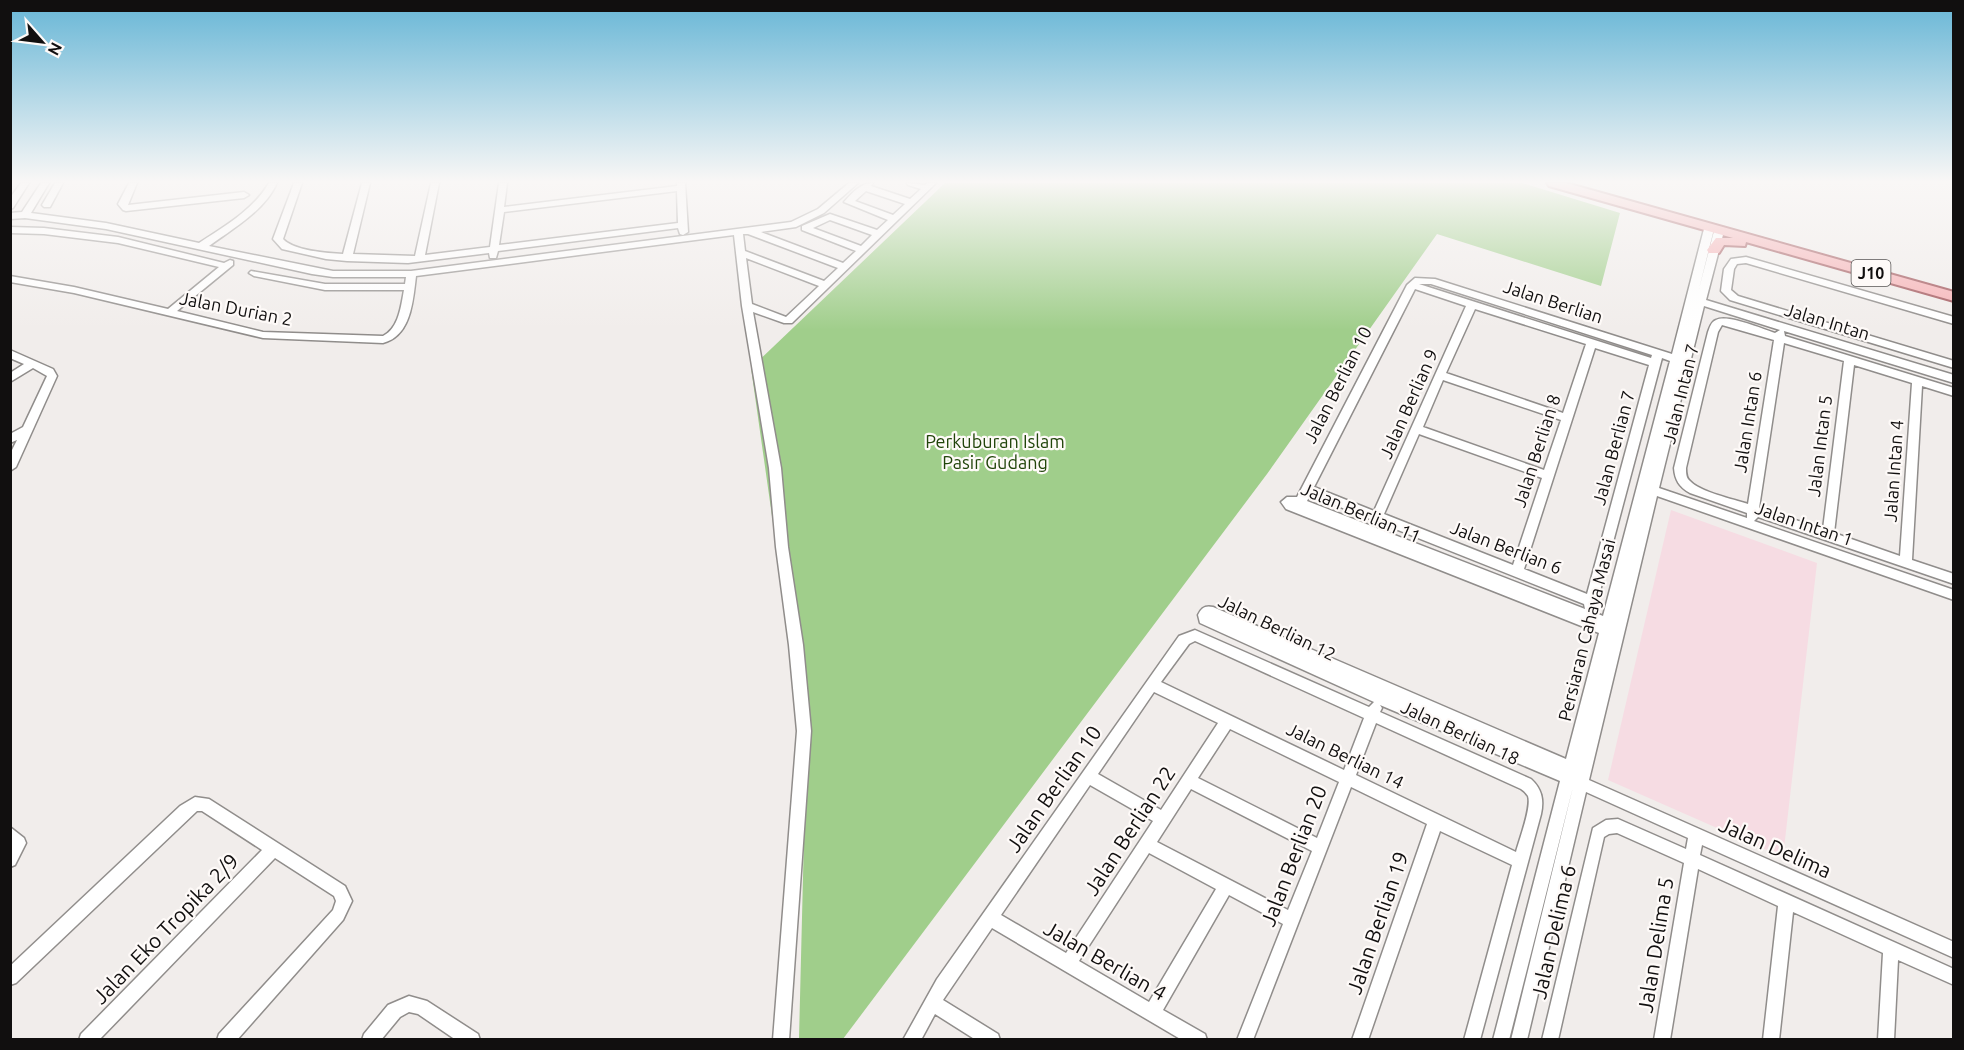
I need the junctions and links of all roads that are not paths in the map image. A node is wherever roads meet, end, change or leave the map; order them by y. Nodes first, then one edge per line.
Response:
1 (52, 232) edge
2 (135, 232) edge
3 (220, 232) edge
4 (280, 232) edge
5 (354, 232) edge
6 (425, 232) edge
7 (496, 232) edge
8 (630, 232) edge
9 (684, 232) edge
10 (738, 232) joint
11 (753, 232) edge
12 (815, 232) edge
13 (873, 232) edge
14 (1695, 232) edge
15 (1713, 232) edge
16 (1721, 232) edge
17 (879, 234) joint
18 (684, 239) junction
19 (202, 246) junction
20 (1709, 249) junction
21 (494, 250) junction
22 (862, 250) junction
23 (1788, 250) junction
24 (740, 252) junction
25 (238, 256) junction
26 (347, 258) junction
27 (419, 259) junction
28 (492, 263) junction
29 (226, 266) junction
30 (844, 267) junction
31 (1709, 270) junction
32 (254, 273) dead end
33 (411, 274) junction
34 (1728, 276) junction
35 (10, 279) edge
36 (825, 285) junction
37 (1412, 285) junction
38 (410, 287) junction
39 (1953, 297) edge
40 (1695, 300) junction
41 (1472, 304) junction
42 (747, 306) junction
43 (169, 313) junction
44 (1953, 321) edge
45 (1781, 326) junction
46 (1779, 338) junction
47 (1869, 339) junction
48 (1592, 342) junction
49 (1866, 352) junction
50 (10, 353) edge
51 (1657, 358) junction
52 (1679, 360) junction
53 (1849, 360) junction
54 (32, 364) junction
55 (1953, 365) edge
56 (1440, 375) junction
57 (10, 378) edge
58 (1953, 379) edge
59 (1917, 381) junction
60 (1953, 392) edge
61 (1567, 418) junction
62 (1416, 429) junction
63 (27, 430) junction
64 (10, 439) edge
65 (10, 467) edge
66 (1548, 476) junction
67 (1680, 477) joint
68 (1307, 489) junction
69 (1648, 489) junction
70 (1300, 503) joint
71 (1753, 510) junction
72 (1377, 517) junction
73 (1751, 524) junction
74 (1828, 536) junction
75 (1906, 563) junction
76 (1517, 572) junction
77 (1953, 579) edge
78 (1953, 595) edge
79 (1592, 601) junction
80 (1586, 619) junction
81 (1612, 629) junction
82 (1153, 685) junction
83 (1381, 693) junction
84 (1373, 714) junction
85 (1227, 721) junction
86 (1576, 775) junction
87 (1088, 776) junction
88 (1347, 778) junction
89 (1188, 780) junction
90 (1163, 819) junction
91 (1436, 821) junction
92 (10, 834) edge
93 (1696, 836) junction
94 (1146, 844) junction
95 (1320, 847) junction
96 (274, 848) junction
97 (1691, 858) junction
98 (10, 860) edge
99 (1521, 862) junction
100 (1226, 886) junction
101 (1786, 902) junction
102 (990, 918) junction
103 (1292, 920) junction
104 (1891, 949) junction
105 (1953, 950) edge
106 (1068, 964) junction
107 (1953, 977) edge
108 (10, 978) edge
109 (933, 1003) junction
110 (1152, 1012) junction
111 (471, 1039) edge
112 (87, 1040) edge
113 (225, 1040) edge
114 (370, 1040) edge
115 (781, 1040) edge
116 (911, 1040) edge
117 (992, 1040) edge
118 (1199, 1040) edge
119 (1245, 1040) edge
120 (1360, 1040) edge
121 (1472, 1040) edge
122 (1501, 1040) edge
123 (1519, 1040) edge
124 (1550, 1040) edge
125 (1662, 1040) edge
126 (1771, 1040) edge
127 (1886, 1040) edge

1 - 29 street
2 - 19 street
3 - 19 street
4 - 26 street
5 - 26 street
6 - 27 street
7 - 21 street
8 - 21 street
9 - 18 street
10 - 18 street
10 - 24 street
11 - 30 street
12 - 22 street
13 - 17 street
14 - 20 main road
15 - 20 street, Persiaran Cahaya Masai
16 - 23 main road, J10
17 - 22 street
18 - 28 street
19 - 25 street
20 - 23 main road
20 - 31 street, Persiaran Cahaya Masai
20 - 40 street, Persiaran Cahaya Masai
21 - 27 street
21 - 28 street
22 - 30 street
23 - 39 main road, J10
24 - 36 street
24 - 42 street
25 - 29 street
25 - 33 street
26 - 27 street
28 - 33 street
29 - 43 street
30 - 36 street
31 - 34 street
31 - 40 street, Persiaran Cahaya Masai
32 - 38 street
33 - 38 street, Jalan Durian 2
34 - 44 street
34 - 47 street
35 - 43 street, Jalan Durian 2
36 - 42 street
37 - 41 street
37 - 51 street, Jalan Berlian
37 - 68 street, Jalan Berlian 10
38 - 43 street, Jalan Durian 2
40 - 45 street, Jalan Intan
40 - 52 street, Persiaran Cahaya Masai
41 - 48 street
41 - 56 street, Jalan Berlian 9
42 - 115 street
45 - 46 street, Jalan Intan 6
45 - 49 street, Jalan Intan
46 - 53 street
46 - 67 street, Jalan Intan 7
46 - 71 street, Jalan Intan 6
47 - 49 street
47 - 55 street
48 - 51 street
48 - 61 street, Jalan Berlian 8
49 - 58 street, Jalan Intan
50 - 54 street
51 - 52 street, Jalan Berlian
51 - 79 street, Jalan Berlian 7
52 - 69 street, Persiaran Cahaya Masai
53 - 59 street
53 - 74 street, Jalan Intan 5
54 - 57 street
54 - 63 street
56 - 61 street
56 - 62 street, Jalan Berlian 9
59 - 60 street
59 - 75 street, Jalan Intan 4
61 - 66 street, Jalan Berlian 8
62 - 66 street
62 - 72 street, Jalan Berlian 9
63 - 64 street
63 - 65 street
66 - 76 street, Jalan Berlian 8
67 - 71 street, Jalan Intan 1
68 - 70 street, Jalan Berlian 10
68 - 72 street, Jalan Berlian 6
69 - 73 street, Jalan Intan 1
69 - 81 street, Persiaran Cahaya Masai
70 - 80 street, Jalan Berlian 11
71 - 73 street, Jalan Intan 6
71 - 74 street, Jalan Intan 1
72 - 76 street, Jalan Berlian 6
73 - 78 street, Jalan Intan 1
74 - 75 street, Jalan Intan 1
75 - 77 street, Jalan Intan 1
76 - 79 street, Jalan Berlian 6
79 - 80 street, Jalan Berlian 7
80 - 81 street, Jalan Berlian 11
81 - 86 street, Persiaran Cahaya Masai
82 - 84 street, Jalan Berlian 18
82 - 85 street, Jalan Berlian 14
82 - 87 street, Jalan Berlian 10
83 - 83 street, Jalan Berlian 12
83 - 84 street, Jalan Berlian 20
83 - 86 street, Jalan Berlian 12
84 - 88 street, Jalan Berlian 20
84 - 99 street, Jalan Berlian 18
85 - 88 street, Jalan Berlian 14
85 - 89 street, Jalan Berlian 22
86 - 93 street, Jalan Delima
86 - 122 street, Persiaran Cahaya Masai
86 - 123 street, Persiaran Cahaya Masai
87 - 90 street
87 - 102 street, Jalan Berlian 10
88 - 91 street, Jalan Berlian 14
88 - 95 street, Jalan Berlian 20
89 - 90 street, Jalan Berlian 22
89 - 95 street
90 - 94 street, Jalan Berlian 22
91 - 99 street, Jalan Berlian 14
91 - 120 street, Jalan Berlian 19
92 - 98 street
93 - 97 street, Jalan Delima 5
93 - 105 street, Jalan Delima
94 - 100 street
94 - 106 street, Jalan Berlian 22
95 - 103 street, Jalan Berlian 20
96 - 108 street
96 - 112 street, Jalan Eko Tropika 2/9
96 - 113 street
97 - 101 street
97 - 124 street, Jalan Delima 6
97 - 125 street, Jalan Delima 5
99 - 121 street, Jalan Berlian 18
100 - 103 street
100 - 110 street
101 - 104 street
101 - 126 street
102 - 106 street, Jalan Berlian 4
102 - 109 street, Jalan Berlian 10
103 - 119 street, Jalan Berlian 20
104 - 107 street
104 - 127 street
106 - 110 street, Jalan Berlian 4
109 - 116 street, Jalan Berlian 10
109 - 117 street
110 - 118 street, Jalan Berlian 4
111 - 114 street

